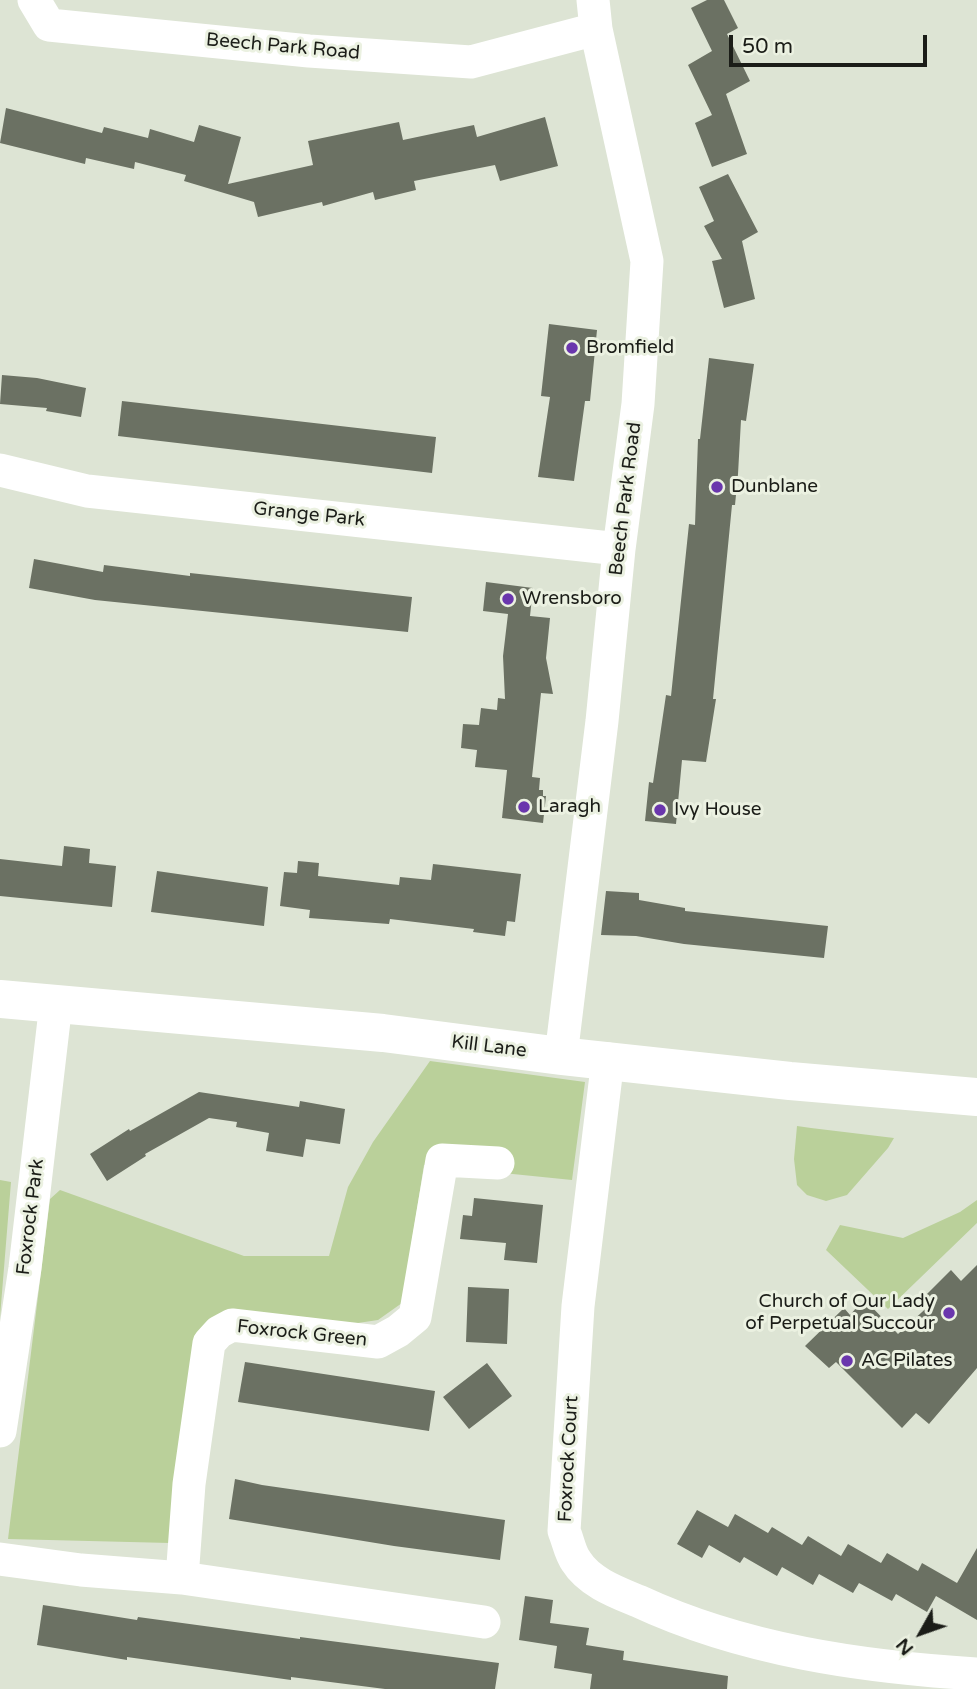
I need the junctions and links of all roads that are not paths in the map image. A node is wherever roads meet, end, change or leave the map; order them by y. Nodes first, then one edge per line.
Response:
1 (42, 13) edge
2 (594, 14) edge
3 (0, 470) edge
4 (619, 549) junction
5 (0, 999) edge
6 (56, 1003) junction
7 (561, 1056) junction
8 (608, 1059) junction
9 (977, 1097) edge
10 (498, 1163) dead end
11 (6, 1343) edge
12 (0, 1431) edge
13 (0, 1559) edge
14 (182, 1578) junction
15 (484, 1622) dead end
16 (977, 1674) edge

1 - 2 street, Beech Park Road
2 - 4 street, Beech Park Road
3 - 4 street, Grange Park
4 - 7 street, Beech Park Road
5 - 6 main road, Kill Lane
6 - 7 main road, Kill Lane
6 - 11 street, Foxrock Park
7 - 8 main road, Kill Lane
8 - 9 main road, Kill Lane
8 - 16 street, Foxrock Court
10 - 14 street, Foxrock Green
11 - 12 street, Foxrock Park
13 - 14 street
14 - 15 street

